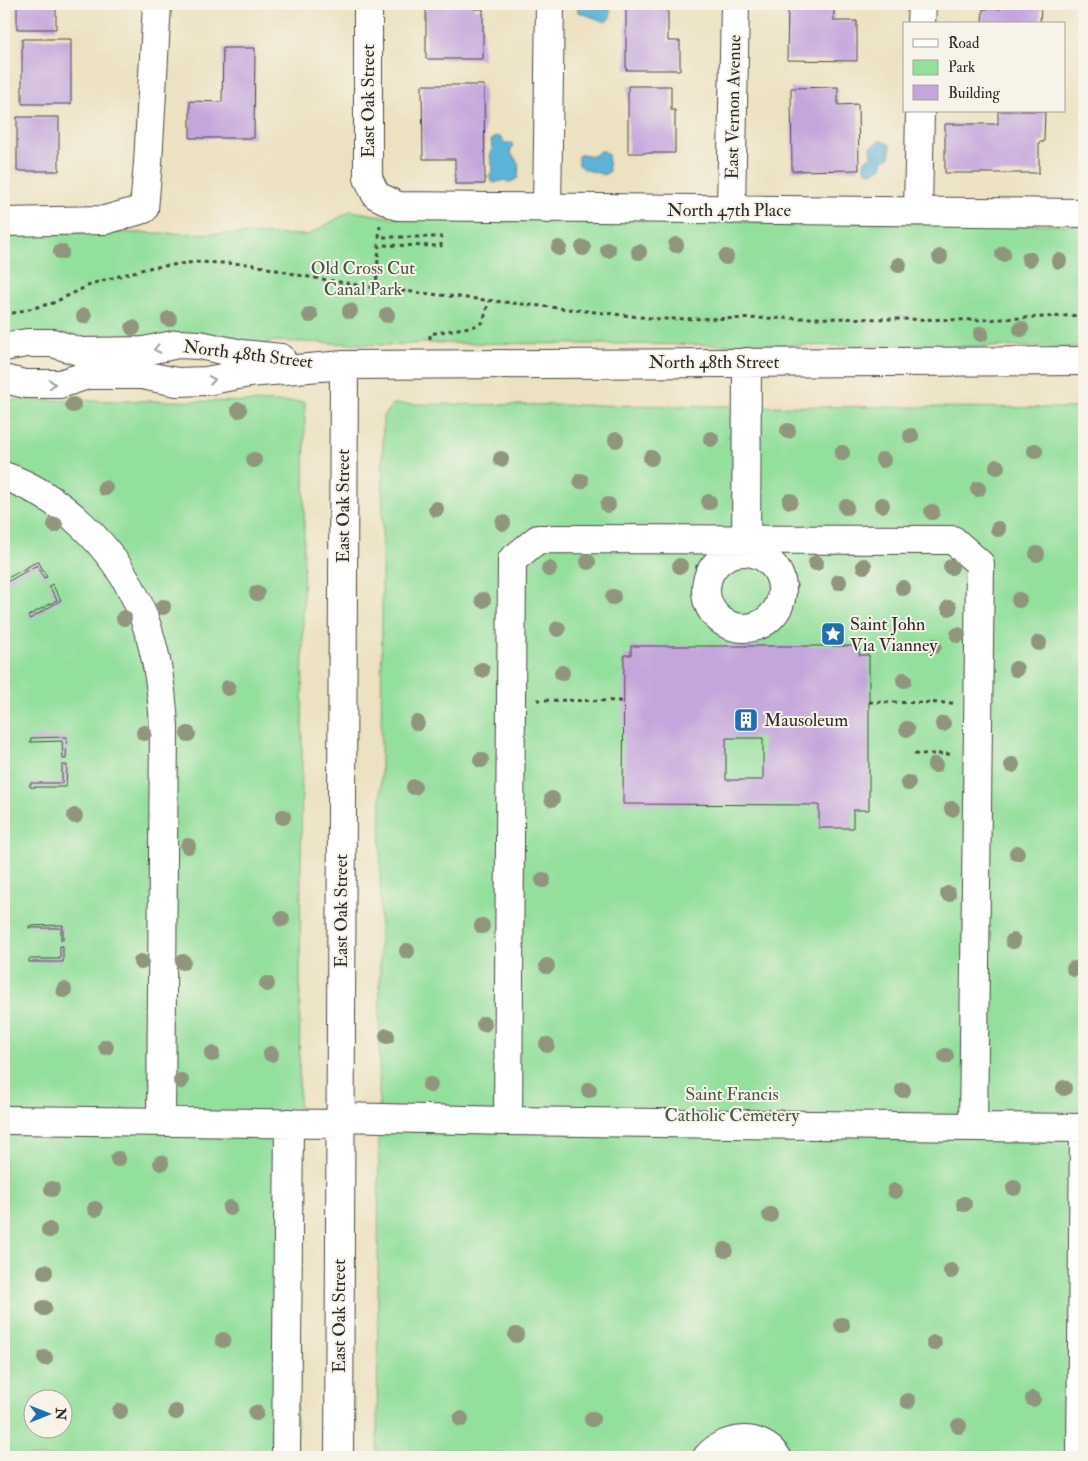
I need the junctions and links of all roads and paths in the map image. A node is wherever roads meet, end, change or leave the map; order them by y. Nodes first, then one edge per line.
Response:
1 (157, 4) edge
2 (368, 4) edge
3 (550, 4) edge
4 (735, 4) edge
5 (922, 4) edge
6 (922, 22) edge
7 (920, 112) edge
8 (379, 206) junction
9 (547, 209) junction
10 (731, 210) junction
11 (918, 211) junction
12 (1084, 213) edge
13 (4, 222) edge
14 (376, 288) junction
15 (489, 300) junction
16 (4, 313) edge
17 (1084, 315) edge
18 (430, 334) dead end
19 (4, 348) edge
20 (1084, 361) edge
21 (747, 362) junction
22 (344, 365) junction
23 (4, 379) edge
24 (4, 476) edge
25 (697, 540) junction
26 (791, 540) junction
27 (746, 545) junction
28 (511, 700) junction
29 (624, 701) dead end
30 (869, 702) dead end
31 (977, 703) junction
32 (914, 754) dead end
33 (977, 754) junction
34 (4, 1120) edge
35 (340, 1121) junction
36 (508, 1121) junction
37 (161, 1122) junction
38 (289, 1123) junction
39 (973, 1127) junction
40 (286, 1457) edge
41 (339, 1457) edge
42 (707, 1457) edge
43 (776, 1457) edge
44 (1081, 1457) edge

1 - 13 street
2 - 8 street, East Oak Street
3 - 9 street
4 - 10 street, East Vernon Avenue
5 - 6 street
7 - 11 street
8 - 9 street, North 47th Place
8 - 14 path
9 - 10 street, North 47th Place
10 - 11 street, North 47th Place
11 - 12 street, North 47th Place
14 - 15 path
14 - 16 path
15 - 17 path
15 - 18 path
22 -> 19 street, North 48th Street
20 - 21 street, North 48th Street
21 - 22 street, North 48th Street
21 - 27 street
23 -> 22 street, North 48th Street
22 - 35 street, East Oak Street
24 - 37 street
25 - 26 path
25 - 27 street
25 - 28 street
26 - 27 street
26 - 31 street
28 - 29 path
28 - 36 street
30 - 31 path
31 - 33 street
32 - 33 path
33 - 39 street
34 - 37 street
35 - 36 street
35 - 38 street
35 - 41 street, East Oak Street
36 - 39 street
37 - 38 street
38 - 40 street
39 - 44 street
42 - 43 street

